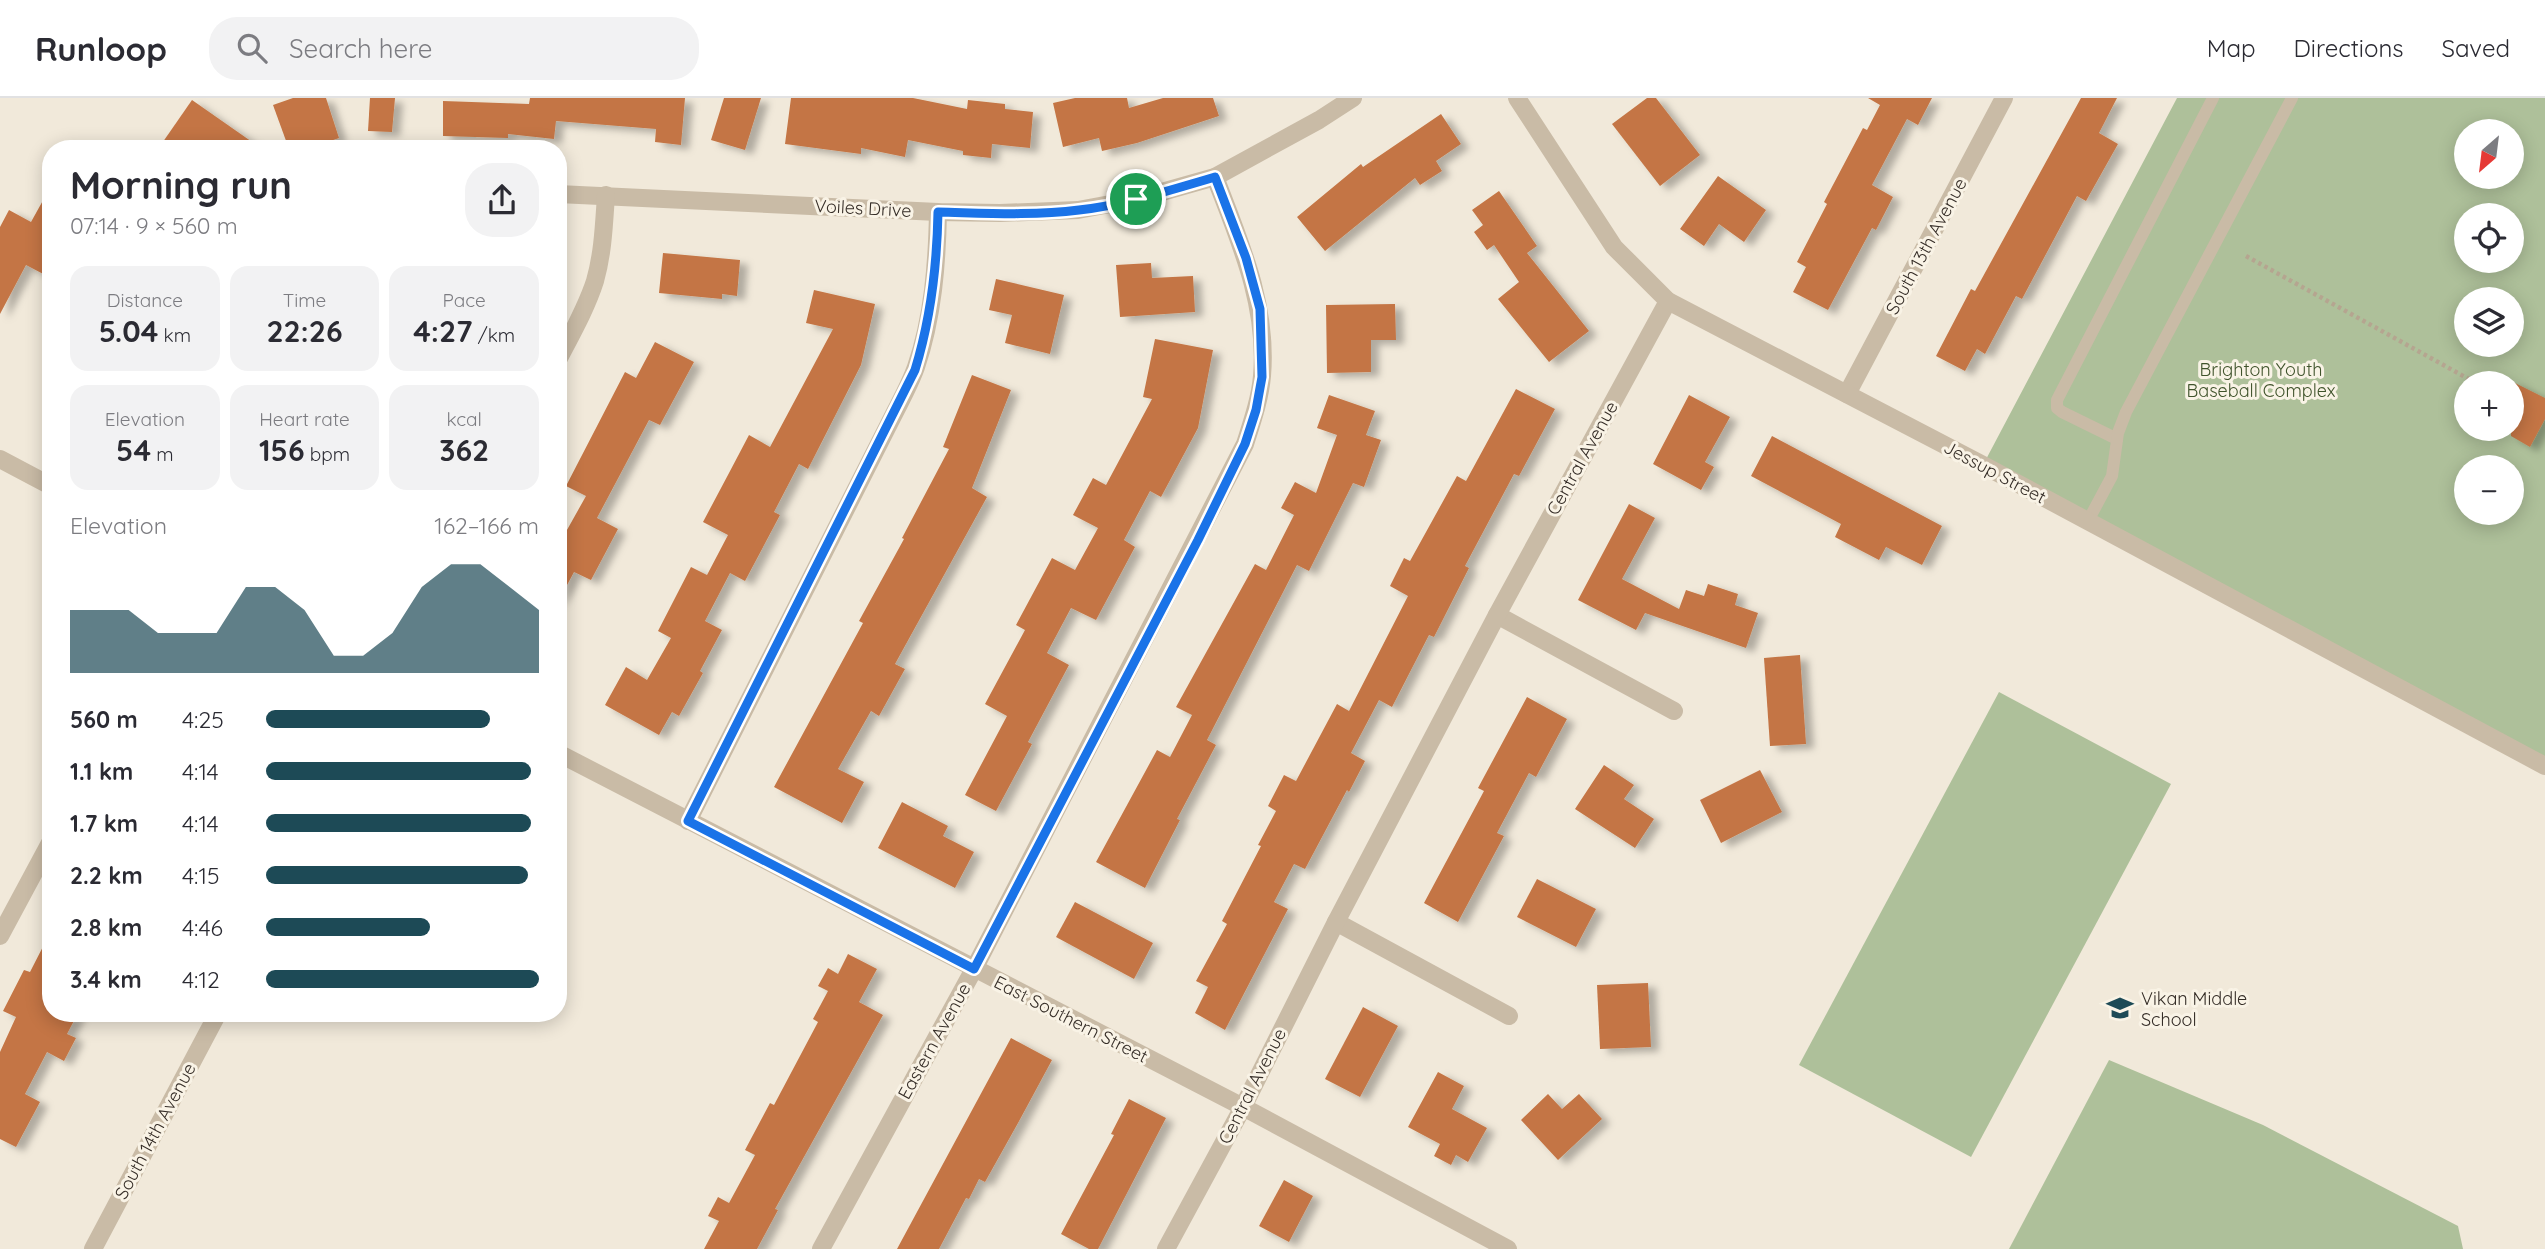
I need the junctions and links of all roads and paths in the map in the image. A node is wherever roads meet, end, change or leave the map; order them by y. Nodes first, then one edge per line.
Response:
1 (1353, 98) edge
2 (1517, 98) edge
3 (2004, 98) edge
4 (2213, 98) edge
5 (2292, 98) edge
6 (1215, 177) junction
7 (567, 194) edge
8 (606, 195) junction
9 (938, 212) junction
10 (2246, 256) dead end
11 (1668, 301) junction
12 (567, 343) edge
13 (2454, 371) edge
14 (1847, 394) junction
15 (2117, 439) junction
16 (0, 459) edge
17 (42, 481) edge
18 (2088, 521) junction
19 (1497, 615) junction
20 (1674, 711) dead end
21 (567, 758) edge
22 (2545, 766) edge
23 (688, 821) junction
24 (42, 858) edge
25 (1336, 922) junction
26 (0, 936) edge
27 (974, 969) junction
28 (1509, 1016) dead end
29 (213, 1022) edge
30 (1243, 1107) junction
31 (93, 1249) edge
32 (821, 1249) edge
33 (1166, 1249) edge
34 (1508, 1249) edge

1 - 6 street, Voiles Drive
2 - 11 street, Jessup Street
3 - 14 street, South 13th Avenue
4 - 15 lane
5 - 15 lane
6 - 9 street, Voiles Drive
6 - 27 street, Eastern Avenue
7 - 8 street, Voiles Drive
8 - 9 street, Voiles Drive
8 - 12 street
9 - 23 street
10 - 13 path
11 - 14 street, Jessup Street
11 - 19 street, Central Avenue
14 - 18 street, Jessup Street
15 - 18 lane
16 - 17 street
18 - 22 street, Jessup Street
19 - 20 street
19 - 25 street, Central Avenue
21 - 23 street, East Southern Street
23 - 27 street, East Southern Street
24 - 26 street
25 - 28 street
25 - 30 street, Central Avenue
27 - 30 street, East Southern Street
27 - 32 street, Eastern Avenue
29 - 31 street, South 14th Avenue
30 - 33 street, Central Avenue
30 - 34 street, East Southern Street

